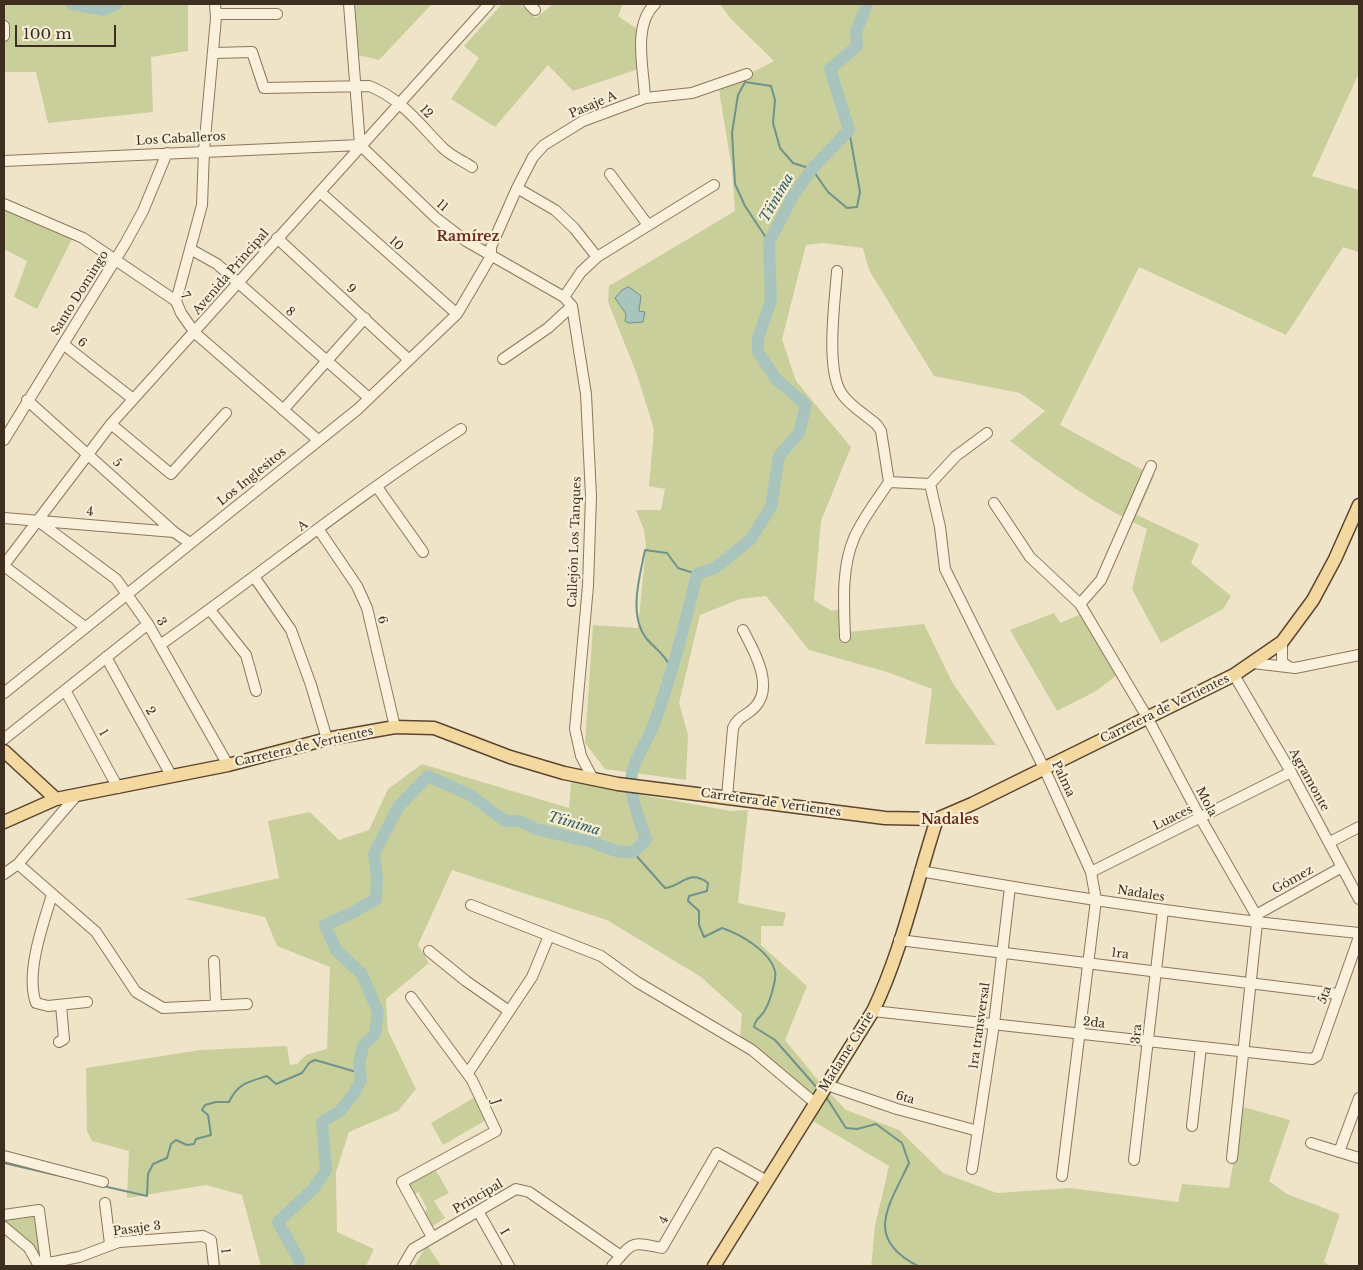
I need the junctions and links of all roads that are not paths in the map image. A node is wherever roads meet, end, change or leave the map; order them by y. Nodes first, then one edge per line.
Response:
1 (349, 4) edge
2 (489, 4) edge
3 (656, 4) edge
4 (215, 9) edge
5 (277, 14) dead end
6 (4, 26) edge
7 (4, 36) edge
8 (214, 53) junction
9 (747, 74) dead end
10 (357, 87) junction
11 (645, 98) junction
12 (400, 103) junction
13 (360, 145) junction
14 (204, 150) junction
15 (167, 152) junction
16 (4, 161) edge
17 (472, 168) dead end
18 (610, 174) dead end
19 (714, 185) dead end
20 (517, 188) junction
21 (320, 192) junction
22 (4, 204) edge
23 (648, 224) junction
24 (277, 238) junction
25 (192, 250) junction
26 (491, 256) junction
27 (597, 257) junction
28 (115, 259) junction
29 (837, 271) dead end
30 (238, 283) junction
31 (176, 300) junction
32 (569, 302) junction
33 (457, 314) junction
34 (365, 318) junction
35 (195, 333) junction
36 (63, 344) junction
37 (408, 359) junction
38 (504, 359) dead end
39 (326, 360) junction
40 (369, 398) junction
41 (133, 399) junction
42 (27, 400) junction
43 (283, 410) junction
44 (226, 413) dead end
45 (111, 424) junction
46 (461, 429) dead end
47 (987, 433) dead end
48 (4, 440) edge
49 (318, 440) junction
50 (88, 454) junction
51 (1151, 466) dead end
52 (889, 482) junction
53 (930, 484) junction
54 (377, 487) junction
55 (994, 503) dead end
56 (1359, 505) edge
57 (4, 518) edge
58 (38, 521) junction
59 (319, 530) junction
60 (174, 532) junction
61 (190, 543) junction
62 (423, 552) dead end
63 (4, 566) edge
64 (255, 578) junction
65 (127, 594) junction
66 (1080, 604) junction
67 (210, 610) junction
68 (148, 624) junction
69 (85, 627) junction
70 (742, 630) dead end
71 (845, 636) dead end
72 (1282, 642) junction
73 (160, 645) junction
74 (1359, 655) edge
75 (106, 657) junction
76 (1253, 663) junction
77 (1289, 667) junction
78 (1234, 675) junction
79 (65, 690) junction
80 (256, 691) dead end
81 (4, 693) edge
82 (1148, 718) junction
83 (395, 727) junction
84 (4, 739) edge
85 (327, 739) junction
86 (4, 751) edge
87 (228, 765) junction
88 (1044, 768) junction
89 (1291, 772) junction
90 (172, 777) junction
91 (593, 780) junction
92 (118, 788) junction
93 (76, 796) junction
94 (727, 797) junction
95 (56, 799) junction
96 (937, 819) junction
97 (1200, 819) junction
98 (4, 822) edge
99 (1359, 827) edge
100 (1330, 842) junction
101 (18, 864) junction
102 (1342, 867) junction
103 (920, 872) junction
104 (1091, 872) junction
105 (4, 874) edge
106 (4, 884) edge
107 (1010, 887) junction
108 (52, 895) junction
109 (1359, 899) edge
110 (1096, 900) junction
111 (471, 905) dead end
112 (1163, 910) junction
113 (1256, 919) junction
114 (1359, 932) edge
115 (549, 936) junction
116 (1359, 937) edge
117 (899, 940) junction
118 (429, 951) dead end
119 (1003, 952) junction
120 (214, 961) dead end
121 (1090, 963) junction
122 (1154, 971) junction
123 (1252, 983) junction
124 (1338, 994) junction
125 (411, 997) dead end
126 (87, 1002) dead end
127 (248, 1004) dead end
128 (61, 1005) junction
129 (216, 1005) junction
130 (509, 1011) junction
131 (874, 1011) junction
132 (994, 1024) junction
133 (1081, 1034) junction
134 (59, 1042) dead end
135 (1150, 1042) junction
136 (1201, 1047) junction
137 (1245, 1051) junction
138 (1312, 1059) joint
139 (468, 1073) junction
140 (821, 1093) junction
141 (1359, 1098) edge
142 (1192, 1126) dead end
143 (978, 1131) junction
144 (1311, 1143) dead end
145 (1339, 1152) junction
146 (4, 1156) edge
147 (1232, 1158) dead end
148 (1359, 1158) edge
149 (1134, 1160) dead end
150 (972, 1169) dead end
151 (1062, 1176) dead end
152 (767, 1181) junction
153 (103, 1182) dead end
154 (105, 1203) dead end
155 (478, 1211) junction
156 (4, 1215) edge
157 (4, 1227) edge
158 (432, 1237) junction
159 (210, 1240) joint
160 (110, 1244) junction
161 (621, 1256) junction
162 (71, 1262) edge
163 (41, 1265) edge
164 (214, 1266) edge
165 (403, 1266) edge
166 (510, 1266) edge
167 (612, 1266) edge
168 (714, 1266) edge

1 - 10 street
2 - 12 street, Avenida Principal
3 - 11 street
4 - 5 street
4 - 8 street
6 - 7 street
8 - 10 street, 12
8 - 14 street
9 - 11 street, Pasaje A
10 - 12 street, 12
10 - 13 street
11 - 20 street, Pasaje A
12 - 13 street, Avenida Principal
12 - 17 street, 12
13 - 14 street, Los Caballeros
13 - 21 street, Avenida Principal
13 - 26 street, 11
14 - 15 street, Los Caballeros
14 - 25 street
15 - 16 street, Los Caballeros
15 - 28 street, Santo Domingo
18 - 23 street
19 - 23 street
20 - 26 street, Pasaje A
20 - 27 street
21 - 24 street, Avenida Principal
21 - 33 street, 10
22 - 28 street, 7
23 - 27 street
24 - 30 street, Avenida Principal
24 - 34 street, 9
25 - 30 street, 8
25 - 31 street
26 - 32 street, 11
26 - 33 street, Los Inglesitos
27 - 32 street
28 - 31 street, 7
28 - 36 street, Santo Domingo
29 - 52 street
30 - 35 street, Avenida Principal
30 - 39 street, 8
31 - 35 street, 7
32 - 38 street
32 - 91 street, Callejón Los Tanques
33 - 37 street, Los Inglesitos
34 - 37 street, 9
34 - 39 street
35 - 41 street, Avenida Principal
35 - 43 street, 7
36 - 41 street, 6
36 - 42 street, Santo Domingo
37 - 40 street, Los Inglesitos
39 - 40 street, 8
39 - 43 street
40 - 49 street, Los Inglesitos
41 - 45 street, Avenida Principal
42 - 48 street, Santo Domingo
42 - 50 street, 5
43 - 49 street, 7
44 - 45 street
45 - 50 street, Avenida Principal
46 - 54 street, A
47 - 53 street
49 - 61 street, Los Inglesitos
50 - 58 street, Avenida Principal
50 - 60 street, 5
51 - 66 street
52 - 53 street
52 - 71 street
53 - 88 street, Palma
54 - 59 street, A
54 - 62 street
55 - 66 street, Mola
56 - 72 main road, Carretera de Vertientes
57 - 58 street, 4
58 - 60 street, 4
58 - 63 street, Avenida Principal
58 - 65 street, 3
59 - 64 street, A
59 - 83 street, 6
60 - 61 street, 5
61 - 65 street, Los Inglesitos
63 - 69 street
64 - 67 street, A
64 - 85 street
65 - 68 street, 3
65 - 69 street, Los Inglesitos
66 - 82 street, Mola
67 - 73 street, A
67 - 80 street
68 - 73 street, 3
68 - 75 street
69 - 81 street, Los Inglesitos
70 - 94 street
72 - 76 main road, Carretera de Vertientes
72 - 77 street
73 - 87 street, 3
74 - 77 street
75 - 79 street
75 - 90 street, 2
76 - 77 street
76 - 78 main road, Carretera de Vertientes
78 - 82 main road, Carretera de Vertientes
78 - 89 street, Agramonte
79 - 84 street
79 - 92 street, 1
82 - 88 main road, Carretera de Vertientes
82 - 97 street, Mola
83 - 85 main road, Carretera de Vertientes
83 - 91 main road, Carretera de Vertientes
85 - 87 main road, Carretera de Vertientes
86 - 95 main road
87 - 90 main road, Carretera de Vertientes
88 - 96 main road, Carretera de Vertientes
88 - 104 street, Palma
89 - 97 street, Luaces
89 - 100 street, Agramonte
90 - 92 main road, Carretera de Vertientes
91 - 94 main road, Carretera de Vertientes
92 - 93 main road, Carretera de Vertientes
93 - 95 main road, Carretera de Vertientes
93 - 101 street
94 - 96 main road, Carretera de Vertientes
95 - 98 main road, Carretera de Vertientes
96 - 103 main road, Madame Curie
97 - 104 street, Luaces
97 - 113 street, Mola
99 - 100 street
100 - 102 street, Agramonte
101 - 105 street
101 - 106 street
101 - 108 street
102 - 109 street, Agramonte
102 - 113 street, Gómez
103 - 107 street, Nadales
103 - 117 main road, Madame Curie
104 - 110 street, Palma
107 - 110 street, Nadales
107 - 119 street, 1ra transversal
108 - 128 street
108 - 129 street
110 - 112 street, Nadales
110 - 121 street, Palma
111 - 115 street
112 - 113 street, Nadales
112 - 122 street, 3ra
113 - 114 street, Nadales
113 - 123 street
115 - 130 street
115 - 140 street
116 - 124 street, 5ta
117 - 119 street, 1ra
117 - 131 main road, Madame Curie
118 - 130 street
119 - 121 street, 1ra
119 - 132 street, 1ra transversal
120 - 129 street
121 - 122 street, 1ra
121 - 133 street, Palma
122 - 123 street, 1ra
122 - 135 street, 3ra
123 - 124 street, 1ra
123 - 137 street
124 - 138 street, 5ta
125 - 139 street
126 - 128 street
127 - 129 street
128 - 134 street
130 - 139 street
131 - 132 street, 2da
131 - 140 main road, Madame Curie
132 - 133 street, 2da
132 - 143 street, 1ra transversal
133 - 135 street, 2da
133 - 151 street, Palma
135 - 136 street, 2da
135 - 149 street, 3ra
136 - 137 street, 2da
136 - 142 street
137 - 138 street, 2da
137 - 147 street
139 - 158 street, J
140 - 143 street, 6ta
140 - 152 main road, Madame Curie
141 - 145 street
143 - 150 street, 1ra transversal
144 - 145 street
145 - 148 street
146 - 153 street
152 - 161 street, 4
152 - 168 main road, Madame Curie
154 - 160 street
155 - 158 street, Principal
155 - 161 street, Principal
155 - 166 street, I
156 - 163 street
157 - 163 street
158 - 165 street, Principal
159 - 160 street, Pasaje 3
159 - 164 street, 1
160 - 162 street, Pasaje 3
161 - 167 street, 4
162 - 163 street, Pasaje 3

